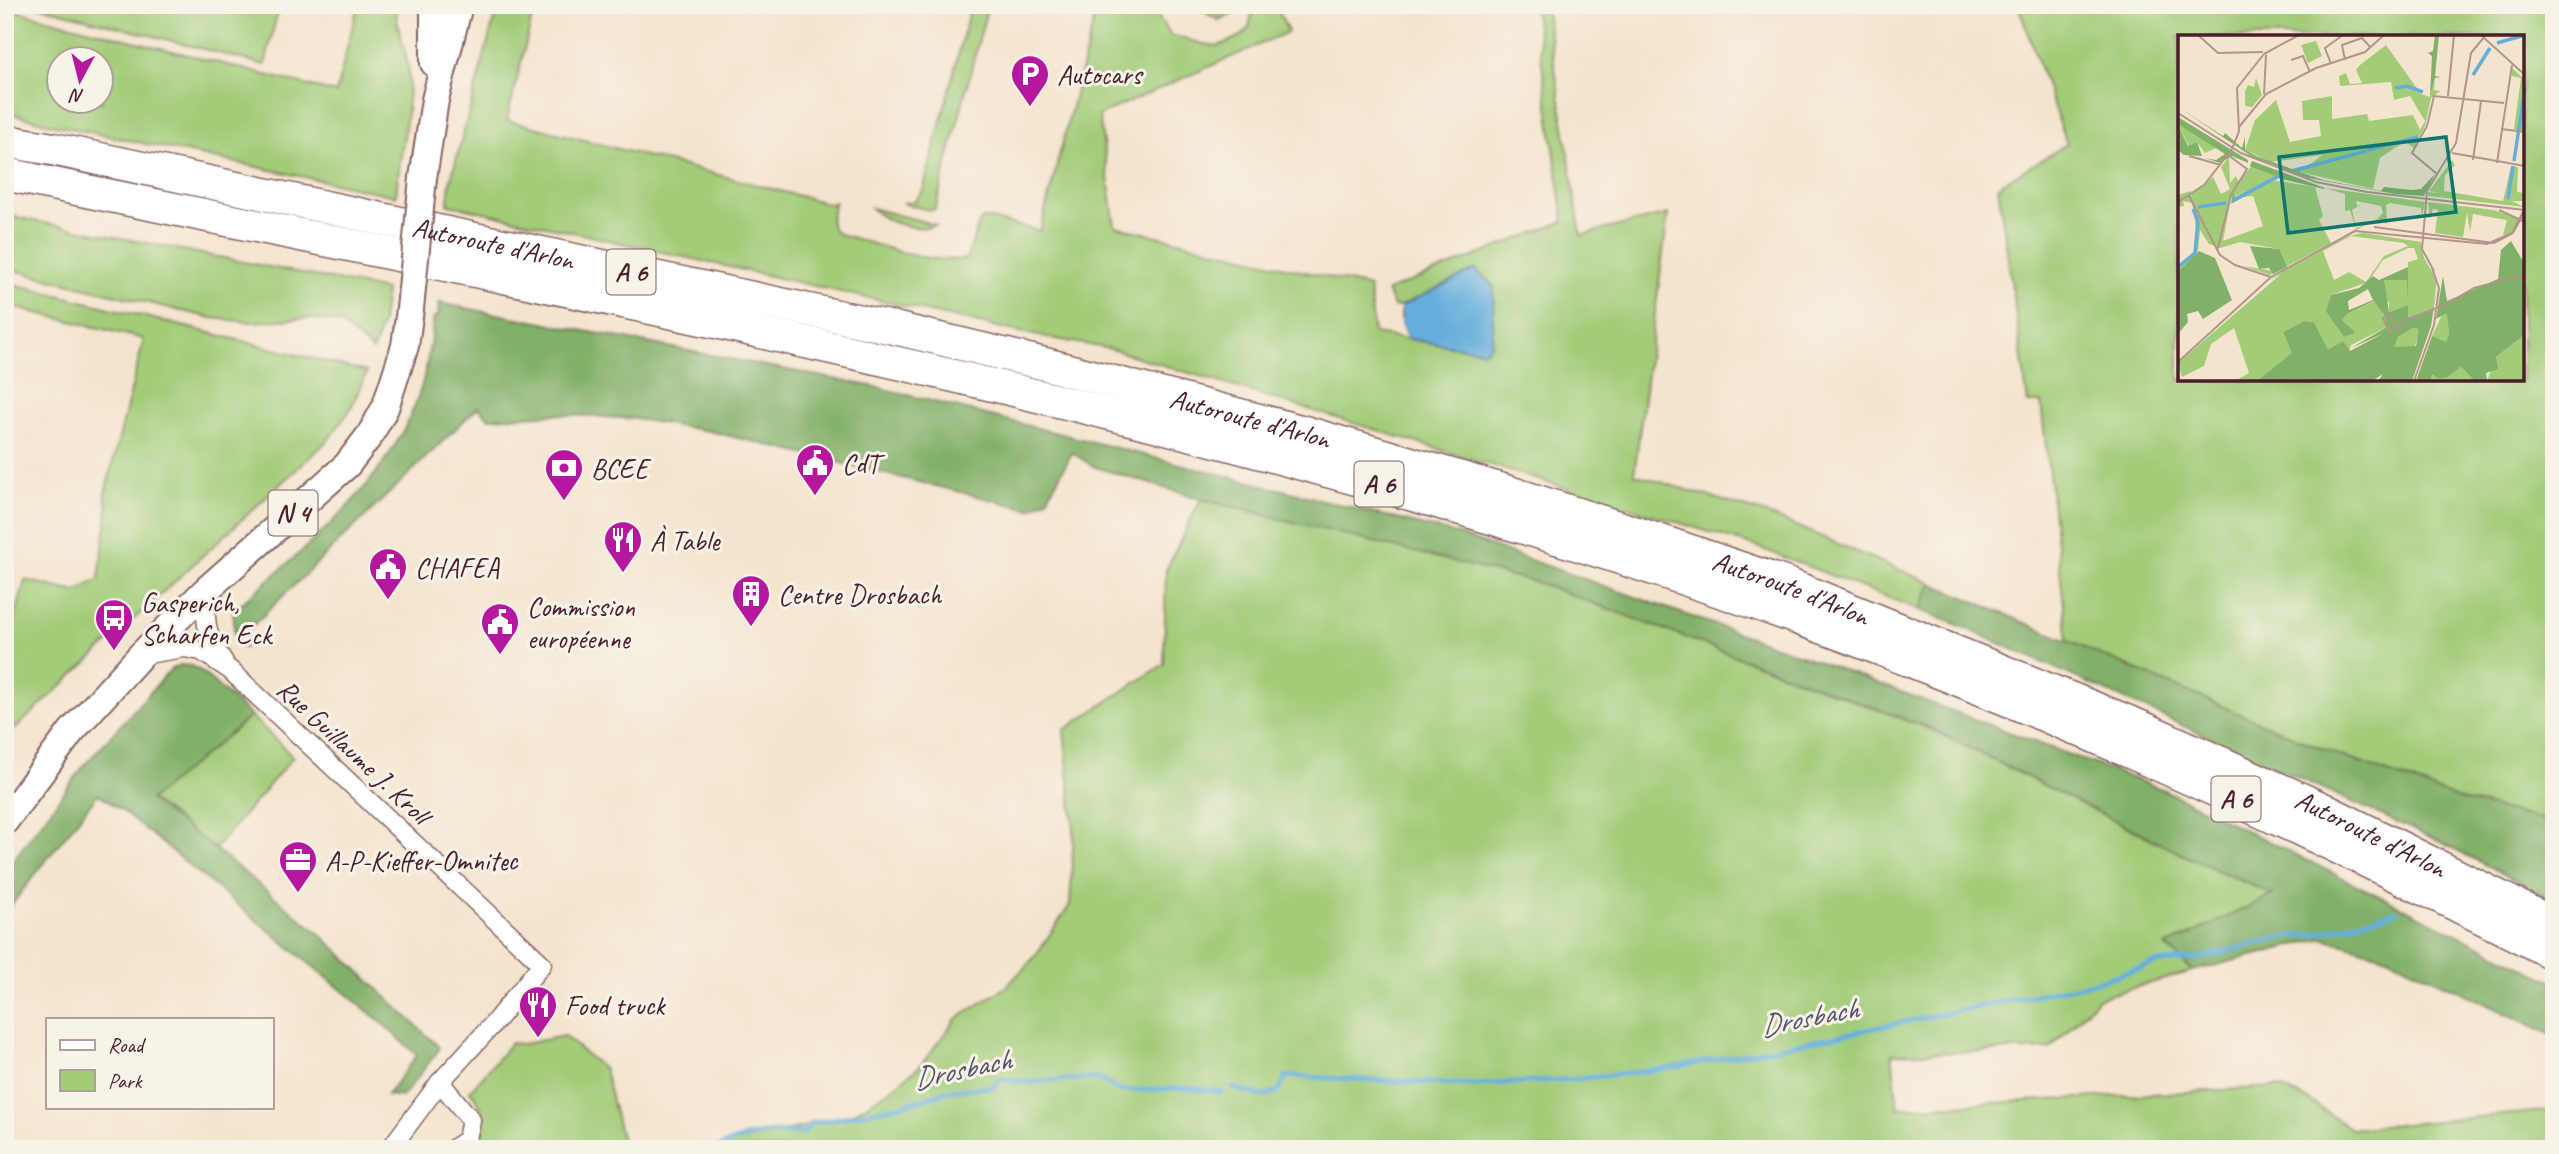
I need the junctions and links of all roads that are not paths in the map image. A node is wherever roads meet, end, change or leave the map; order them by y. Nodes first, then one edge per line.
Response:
1 (434, 5) edge
2 (459, 5) edge
3 (435, 100) junction
4 (5, 134) edge
5 (5, 141) edge
6 (53, 149) junction
7 (5, 174) edge
8 (205, 591) junction
9 (141, 655) junction
10 (230, 670) junction
11 (5, 821) edge
12 (2554, 924) edge
13 (2554, 954) edge
14 (440, 1082) junction
15 (390, 1149) edge
16 (453, 1149) edge

1 - 3 main road, N 4
2 - 3 main road, N 4
3 - 8 main road, N 4, bridge
4 - 6 highway
5 - 6 highway, Autoroute d'Arlon / A 6
6 - 12 highway, Autoroute d'Arlon / A 6
7 - 13 highway, Autoroute d'Arlon / A 6
8 - 9 main road, N 4
8 - 10 street, Rue Guillaume J. Kroll
9 - 10 street, Rue Guillaume J. Kroll
9 - 11 main road, N 4
10 - 14 street, Rue Guillaume J. Kroll
14 - 15 street, Rue Guillaume J. Kroll
14 - 16 street

